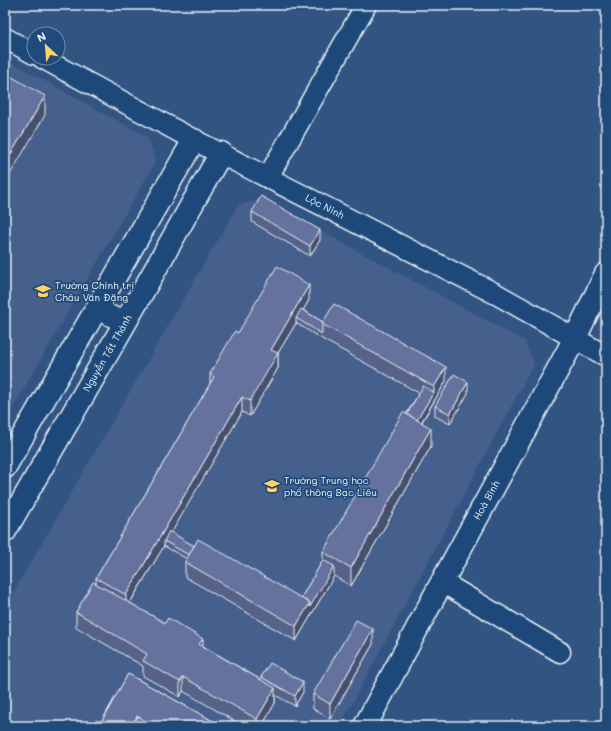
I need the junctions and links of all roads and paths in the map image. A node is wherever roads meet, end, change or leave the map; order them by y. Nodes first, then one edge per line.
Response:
1 (366, 5) edge
2 (5, 38) edge
3 (26, 50) edge
4 (57, 66) edge
5 (194, 140) junction
6 (221, 154) junction
7 (268, 177) junction
8 (606, 274) edge
9 (97, 309) junction
10 (125, 323) junction
11 (574, 338) junction
12 (606, 356) edge
13 (5, 467) edge
14 (5, 531) edge
15 (442, 582) junction
16 (560, 652) dead end
17 (365, 726) edge

1 - 7 street
2 - 3 street
4 - 5 street, Lộc Ninh
5 - 6 street, Lộc Ninh
5 - 9 street
6 - 7 street, Lộc Ninh
6 - 10 street, Nguyễn Tất Thành
7 - 11 street, Lộc Ninh
8 - 11 street, Hoà Bình
9 - 10 street
9 - 13 street
10 - 14 street, Nguyễn Tất Thành
11 - 12 street, Lộc Ninh
11 - 15 street, Hoà Bình
15 - 16 street
15 - 17 street, Hoà Bình

